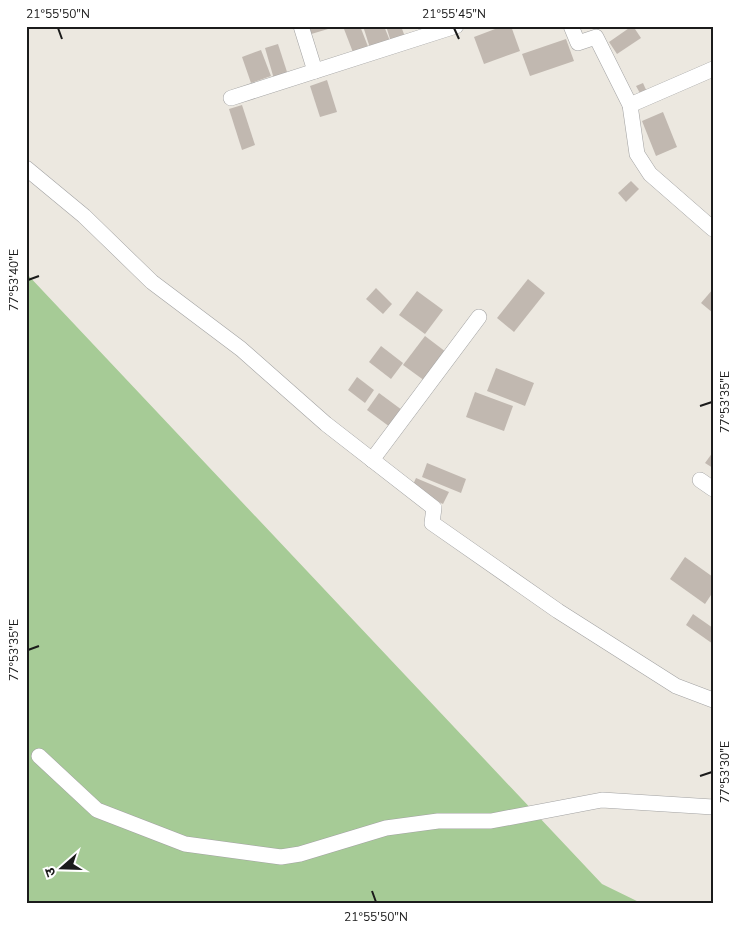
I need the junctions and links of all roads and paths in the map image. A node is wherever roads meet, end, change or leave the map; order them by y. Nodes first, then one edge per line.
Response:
1 (301, 26) edge
2 (456, 26) edge
3 (571, 26) edge
4 (713, 70) edge
5 (315, 71) junction
6 (231, 98) dead end
7 (630, 105) junction
8 (26, 168) edge
9 (713, 229) edge
10 (478, 318) dead end
11 (372, 460) junction
12 (700, 480) dead end
13 (713, 489) edge
14 (713, 700) edge
15 (39, 756) dead end
16 (713, 807) edge

1 - 5 street
2 - 5 street
3 - 7 street
4 - 7 street
5 - 6 street
7 - 9 street
8 - 11 street
10 - 11 street
11 - 14 street
12 - 13 street
15 - 16 street

